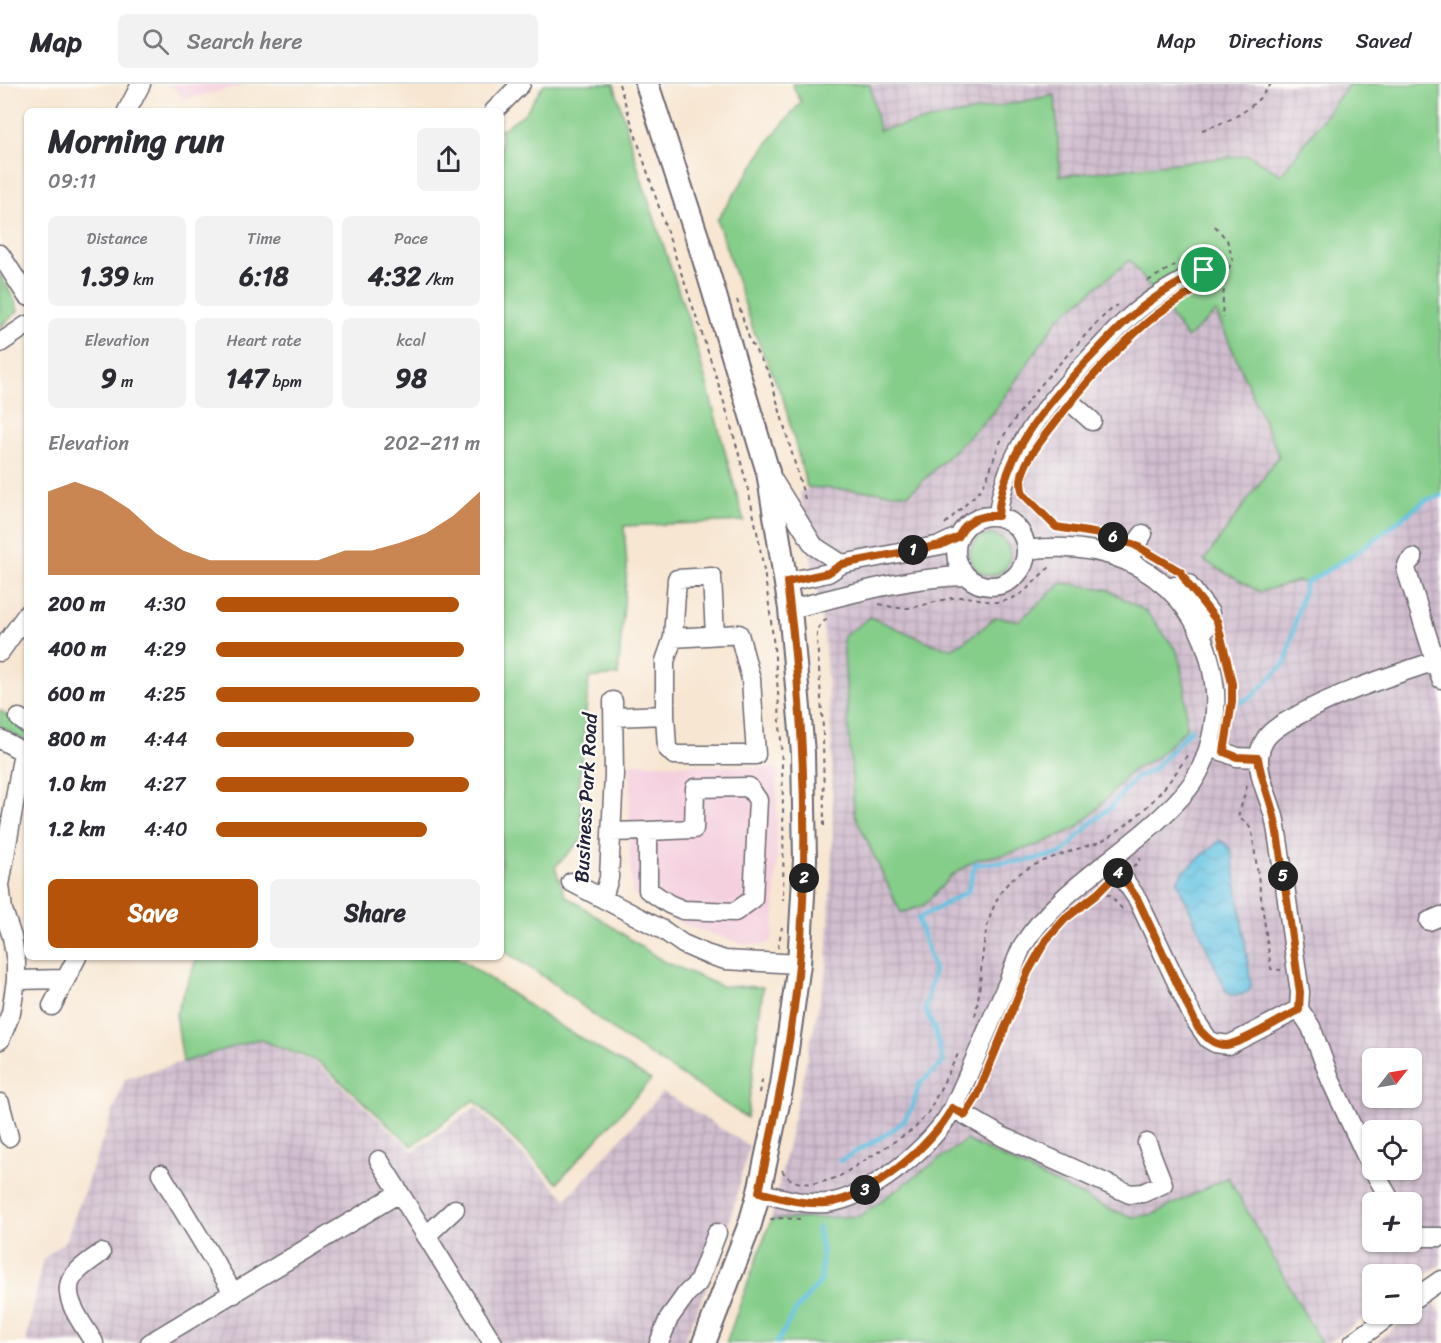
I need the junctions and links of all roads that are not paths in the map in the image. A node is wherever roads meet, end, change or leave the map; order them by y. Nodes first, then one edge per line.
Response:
1 (141, 84) edge
2 (521, 84) edge
3 (647, 84) edge
4 (129, 108) edge
5 (497, 108) edge
6 (0, 254) edge
7 (1204, 270) road end
8 (24, 291) edge
9 (24, 327) edge
10 (0, 343) edge
11 (1059, 392) junction
12 (1092, 420) dead end
13 (768, 472) junction
14 (998, 516) junction
15 (958, 537) junction
16 (1026, 550) junction
17 (1413, 558) dead end
18 (842, 564) junction
19 (966, 576) junction
20 (787, 582) junction
21 (1168, 588) junction
22 (790, 609) junction
23 (24, 618) edge
24 (1201, 634) junction
25 (715, 635) junction
26 (674, 638) junction
27 (0, 652) edge
28 (1435, 661) junction
29 (1441, 679) edge
30 (665, 715) junction
31 (0, 739) edge
32 (1201, 746) junction
33 (24, 752) edge
34 (24, 758) edge
35 (1259, 765) junction
36 (648, 831) junction
37 (611, 832) junction
38 (2, 859) edge
39 (1115, 866) junction
40 (571, 882) dead end
41 (603, 898) junction
42 (1, 909) edge
43 (683, 910) junction
44 (670, 935) junction
45 (75, 960) edge
46 (799, 964) junction
47 (65, 979) junction
48 (16, 980) junction
49 (52, 1006) dead end
50 (1299, 1010) junction
51 (0, 1040) edge
52 (0, 1103) edge
53 (952, 1108) junction
54 (9, 1137) dead end
55 (1147, 1143) dead end
56 (1362, 1146) edge
57 (379, 1160) dead end
58 (161, 1174) dead end
59 (759, 1192) junction
60 (399, 1193) junction
61 (454, 1209) dead end
62 (717, 1233) dead end
63 (426, 1236) junction
64 (1422, 1237) edge
65 (1441, 1237) edge
66 (101, 1253) dead end
67 (1441, 1280) edge
68 (1422, 1293) edge
69 (234, 1294) junction
70 (1379, 1324) edge
71 (94, 1343) edge
72 (150, 1343) edge
73 (493, 1343) edge
74 (659, 1343) edge
75 (704, 1343) edge
76 (1353, 1343) edge

1 - 4 street
2 - 5 street
3 - 13 main road
6 - 8 street
7 - 11 street
9 - 10 street
11 - 12 street
11 - 14 street
13 - 18 street
13 - 20 main road
14 - 15 street
14 - 16 street
15 - 18 street
15 - 19 street
16 - 19 street
16 - 21 street
17 - 28 street
18 - 20 street
19 - 22 street
20 - 22 main road
21 - 24 street
21 - 24 street
22 - 46 main road
23 - 27 street
24 - 32 street
25 - 26 street
25 - 26 street
25 - 30 street
26 - 30 street
28 - 29 street
28 - 35 street
30 - 37 street, Business Park Road
31 - 33 street
32 - 35 street
32 - 39 street
34 - 38 street
35 - 50 street
36 - 37 street
36 - 43 street
36 - 43 street
37 - 41 street, Business Park Road
38 - 42 street
39 - 50 street
39 - 53 street
40 - 41 street
41 - 44 street
42 - 48 street
43 - 44 street
44 - 46 street
45 - 47 street
46 - 59 main road
47 - 48 street
47 - 49 street
48 - 51 street
50 - 56 street
52 - 54 street
53 - 55 street
53 - 59 street
57 - 60 street
58 - 69 street
59 - 75 main road
60 - 63 street
60 - 69 street
61 - 63 street
62 - 74 street
63 - 73 street
64 - 65 street
66 - 71 street
67 - 68 street
69 - 72 street
70 - 76 street

